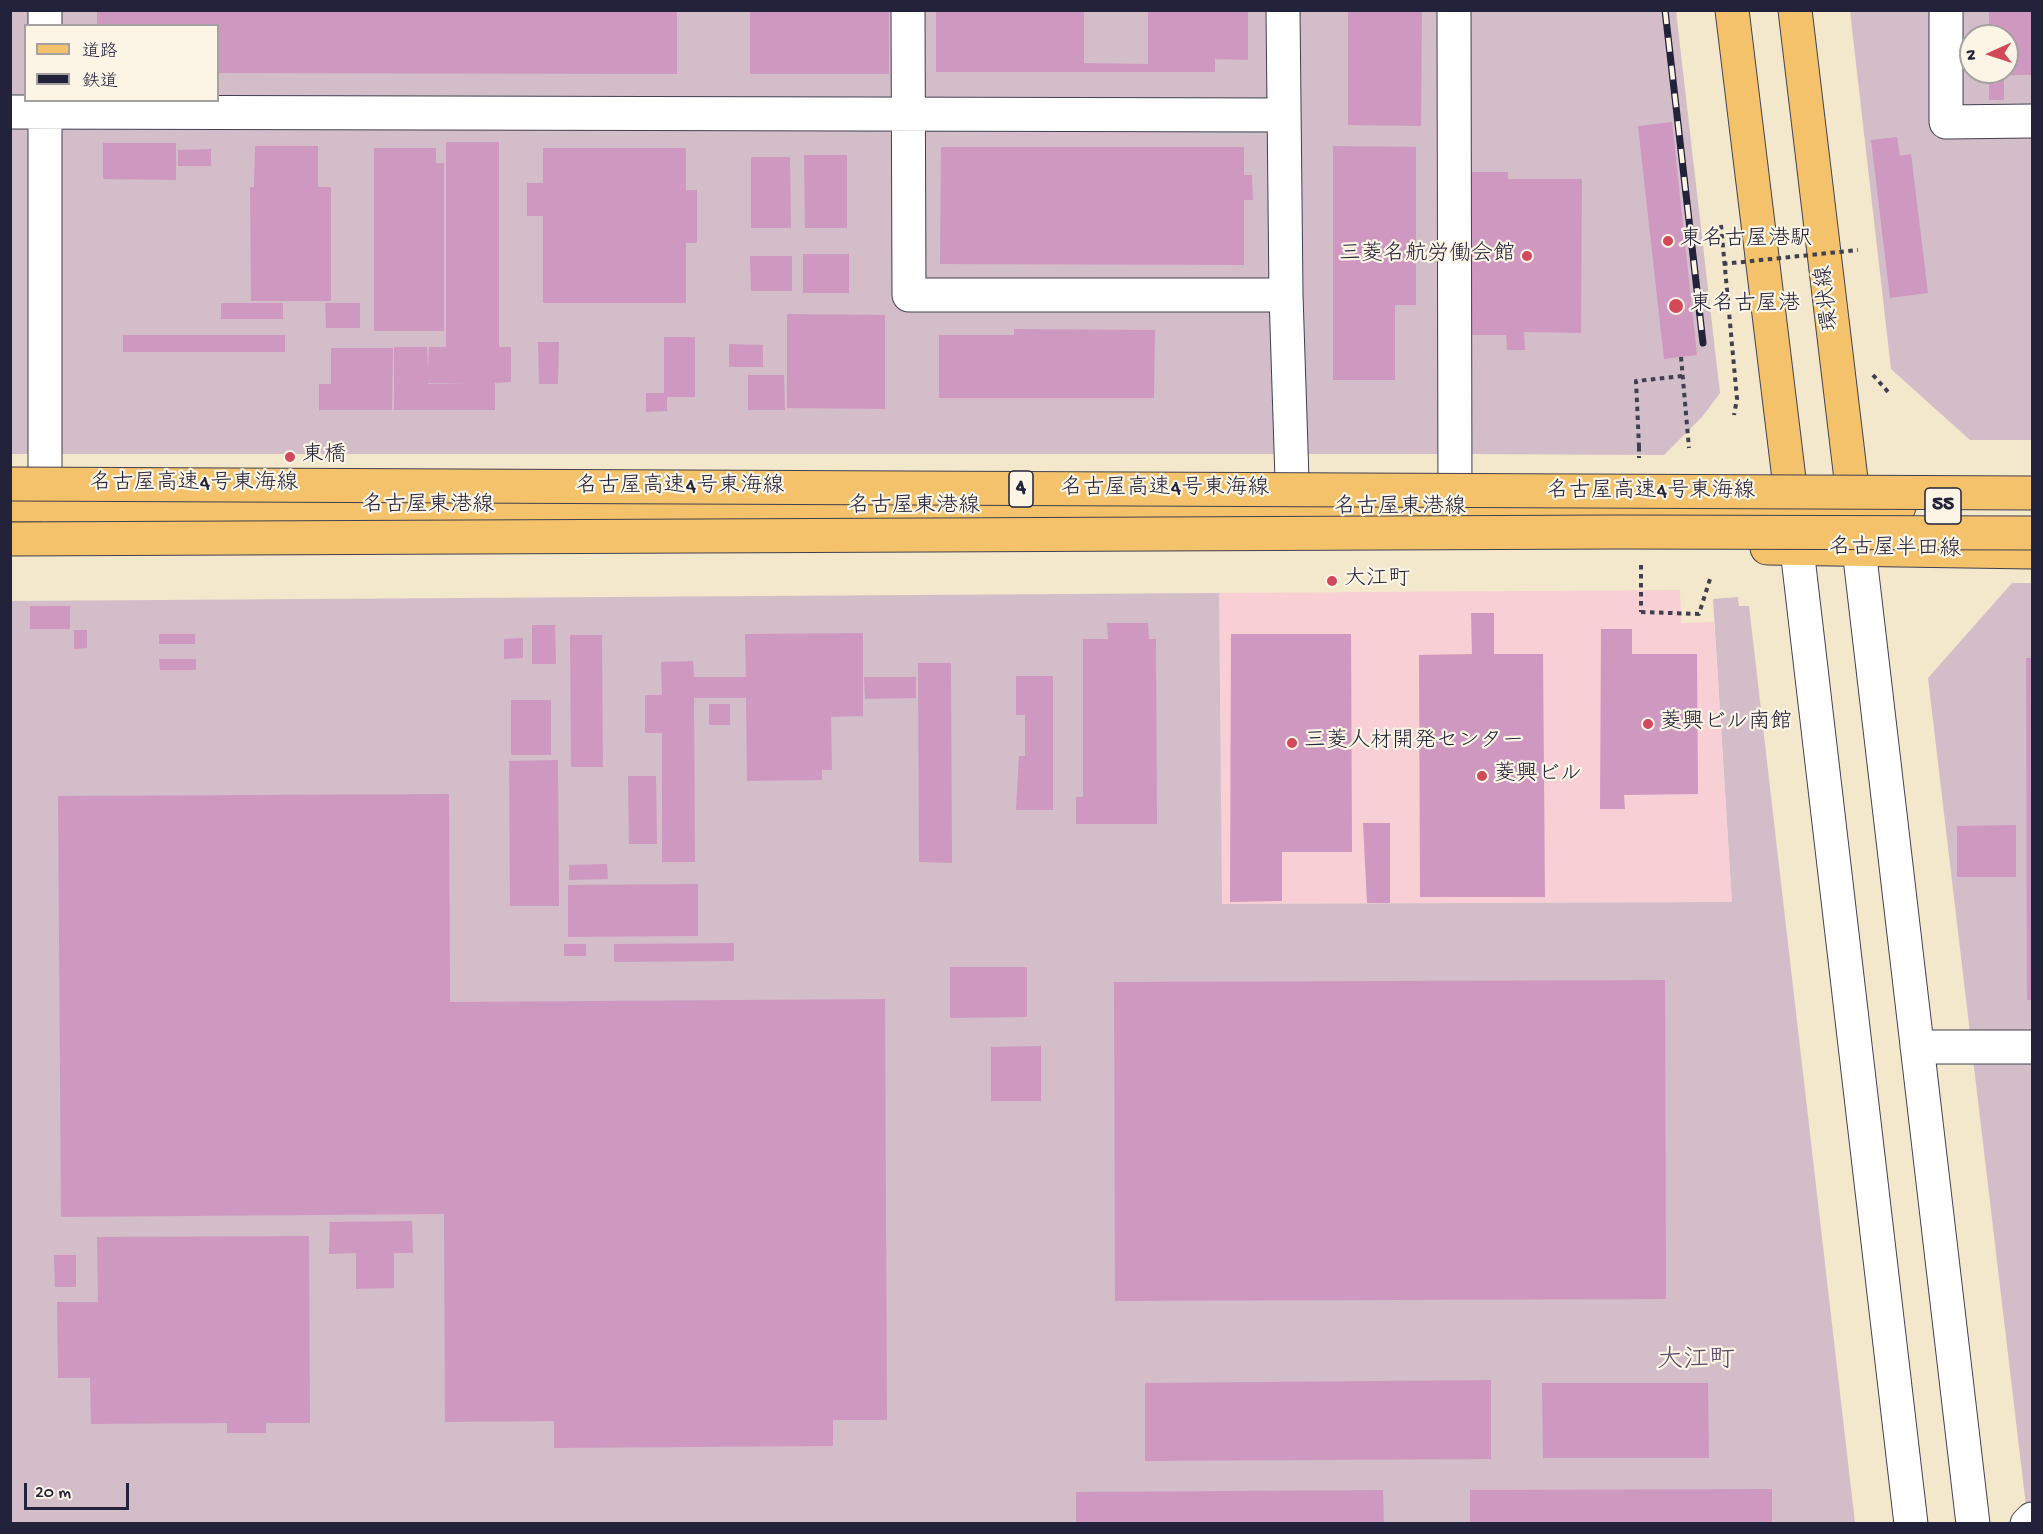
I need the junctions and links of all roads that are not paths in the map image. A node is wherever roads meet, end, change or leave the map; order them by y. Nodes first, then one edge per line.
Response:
1 (908, 10) edge
2 (1283, 10) edge
3 (1454, 10) edge
4 (1732, 10) edge
5 (1795, 10) edge
6 (1946, 10) edge
7 (45, 107) edge
8 (10, 112) edge
9 (908, 114) junction
10 (1283, 115) junction
11 (2032, 121) edge
12 (1286, 295) junction
13 (10, 484) edge
14 (2032, 493) edge
15 (2032, 503) edge
16 (10, 505) edge
17 (45, 505) junction
18 (1455, 509) junction
19 (1792, 509) junction
20 (1854, 509) junction
21 (1293, 510) junction
22 (10, 531) edge
23 (2032, 533) edge
24 (10, 539) edge
25 (1797, 549) junction
26 (1859, 549) junction
27 (2032, 552) edge
28 (1917, 1047) junction
29 (2032, 1047) edge
30 (2032, 1519) edge
31 (1911, 1524) edge
32 (1973, 1524) edge
33 (2027, 1524) edge

1 - 9 street
2 - 10 street
3 - 18 street
4 - 19 main road
5 - 20 main road, 環状線
6 - 11 street
7 - 8 street
7 - 9 street
7 - 17 street
9 - 10 street
9 - 12 street
10 - 12 street
12 - 21 street
13 - 14 main road, 名古屋高速4号東海線 / 4, bridge
15 - 20 main road, 名古屋半田線 / 55
16 - 17 main road, 名古屋東港線
17 - 21 main road, 名古屋東港線
18 - 19 main road, 名古屋東港線
18 - 21 main road, 名古屋東港線
19 - 20 main road, 名古屋東港線
19 - 25 main road, 名古屋半田線
20 - 26 main road, 環状線
22 - 25 main road, 名古屋東港線
23 - 24 main road, 名古屋高速4号東海線 / 4, bridge
25 - 26 main road, 名古屋半田線 / 55
25 - 31 street
26 - 27 main road, 名古屋半田線 / 55
26 - 28 street
28 - 29 street
28 - 32 street
30 - 33 street

